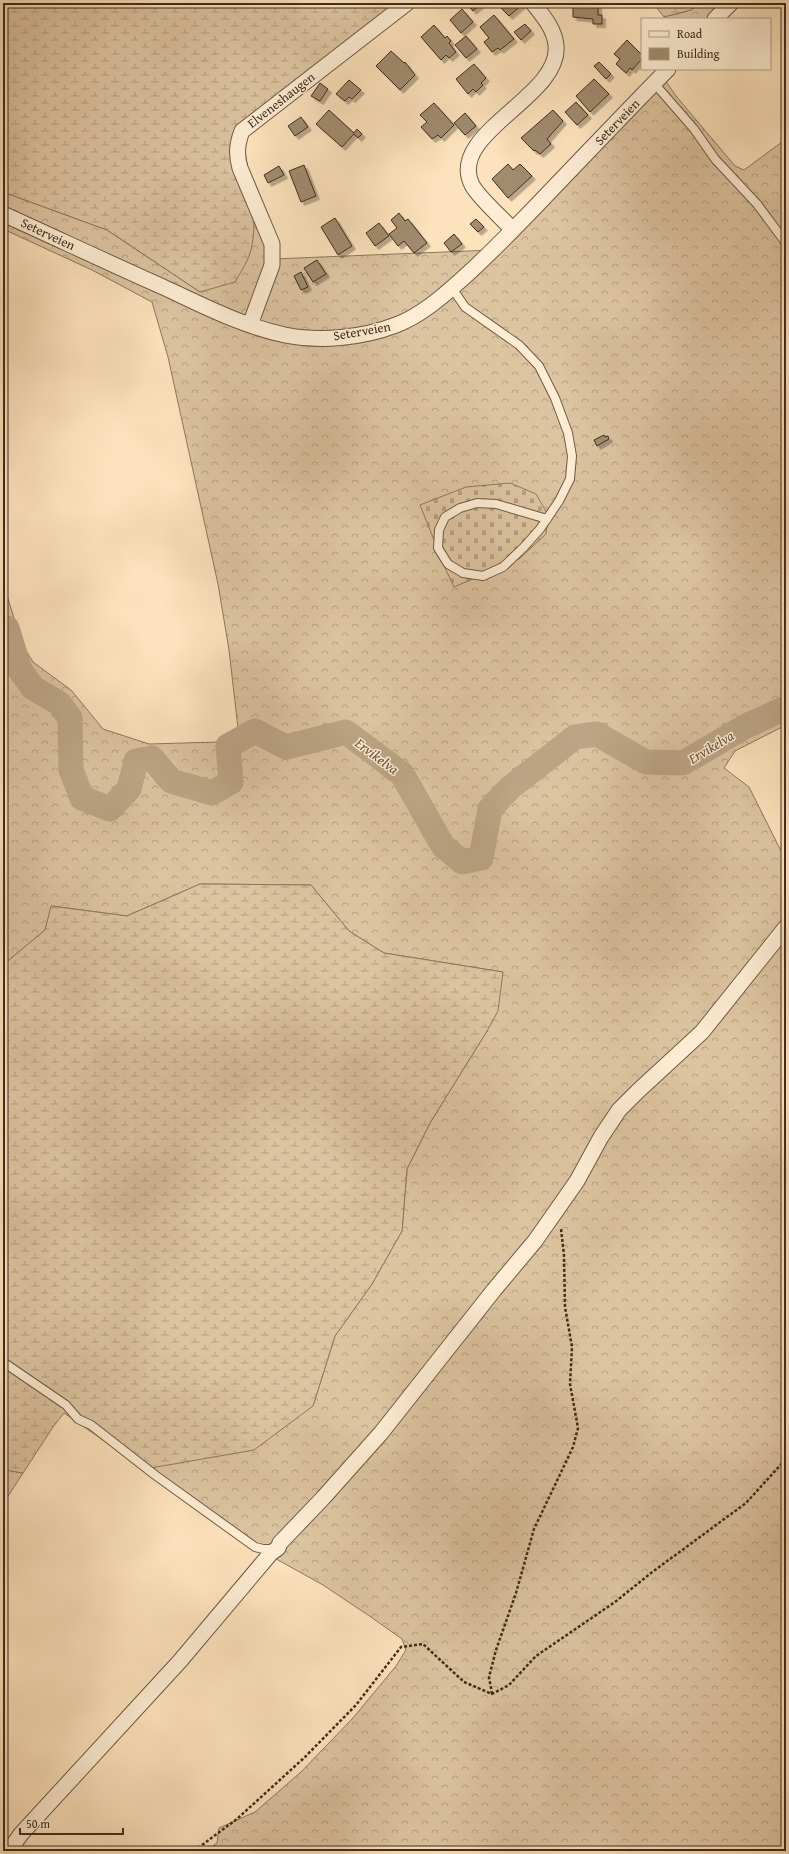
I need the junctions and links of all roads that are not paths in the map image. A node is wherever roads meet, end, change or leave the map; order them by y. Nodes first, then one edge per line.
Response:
1 (407, 3) edge
2 (533, 3) edge
3 (731, 3) edge
4 (716, 18) edge
5 (667, 70) edge
6 (654, 83) junction
7 (3, 214) edge
8 (513, 230) junction
9 (786, 243) edge
10 (452, 288) junction
11 (250, 325) junction
12 (546, 519) junction
13 (786, 927) edge
14 (3, 1362) edge
15 (278, 1548) junction
16 (9, 1851) edge

1 - 11 street, Elveneshaugen
2 - 8 street
3 - 4 street
5 - 6 street, Seterveien
6 - 8 street, Seterveien
6 - 9 lane
7 - 11 street, Seterveien
8 - 10 street, Seterveien
10 - 11 street, Seterveien
10 - 12 lane
12 - 12 lane
13 - 15 street
14 - 15 lane
15 - 16 street

